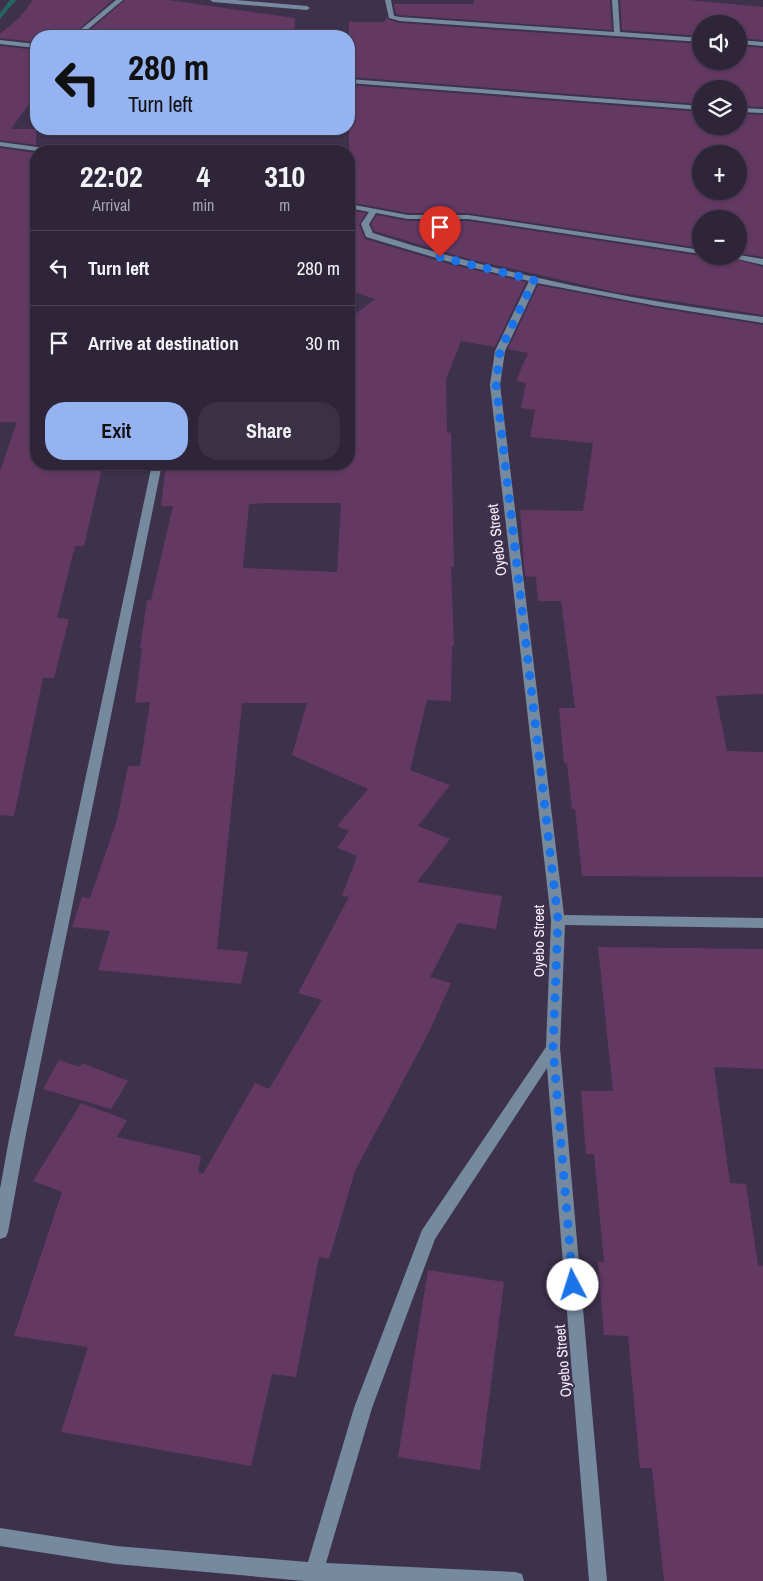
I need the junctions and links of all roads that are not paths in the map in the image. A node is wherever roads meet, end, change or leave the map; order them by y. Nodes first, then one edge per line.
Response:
1 (120, 0) edge
2 (213, 0) edge
3 (388, 0) edge
4 (615, 0) edge
5 (307, 8) dead end
6 (83, 30) edge
7 (617, 32) junction
8 (692, 39) edge
9 (3, 42) edge
10 (747, 43) edge
11 (763, 44) edge
12 (30, 45) edge
13 (355, 81) edge
14 (692, 107) edge
15 (747, 110) edge
16 (763, 111) edge
17 (0, 144) edge
18 (30, 148) edge
19 (355, 208) edge
20 (373, 212) junction
21 (692, 251) edge
22 (747, 259) edge
23 (763, 262) edge
24 (534, 280) junction
25 (763, 320) edge
26 (156, 470) edge
27 (558, 920) junction
28 (763, 923) edge
29 (553, 1048) junction
30 (0, 1232) edge
31 (0, 1537) edge
32 (314, 1576) edge
33 (515, 1581) edge
34 (598, 1581) edge

1 - 6 street
2 - 5 street
3 - 7 street
4 - 7 street
7 - 8 street
9 - 12 street
10 - 11 street
13 - 14 street
15 - 16 street
17 - 18 street
19 - 20 street
20 - 21 street
20 - 24 street
22 - 23 street
24 - 25 street
24 - 27 street, Oyebo Street
26 - 30 street
27 - 28 street
27 - 29 street, Oyebo Street
29 - 32 street
29 - 34 street, Oyebo Street
31 - 32 street
32 - 33 street

